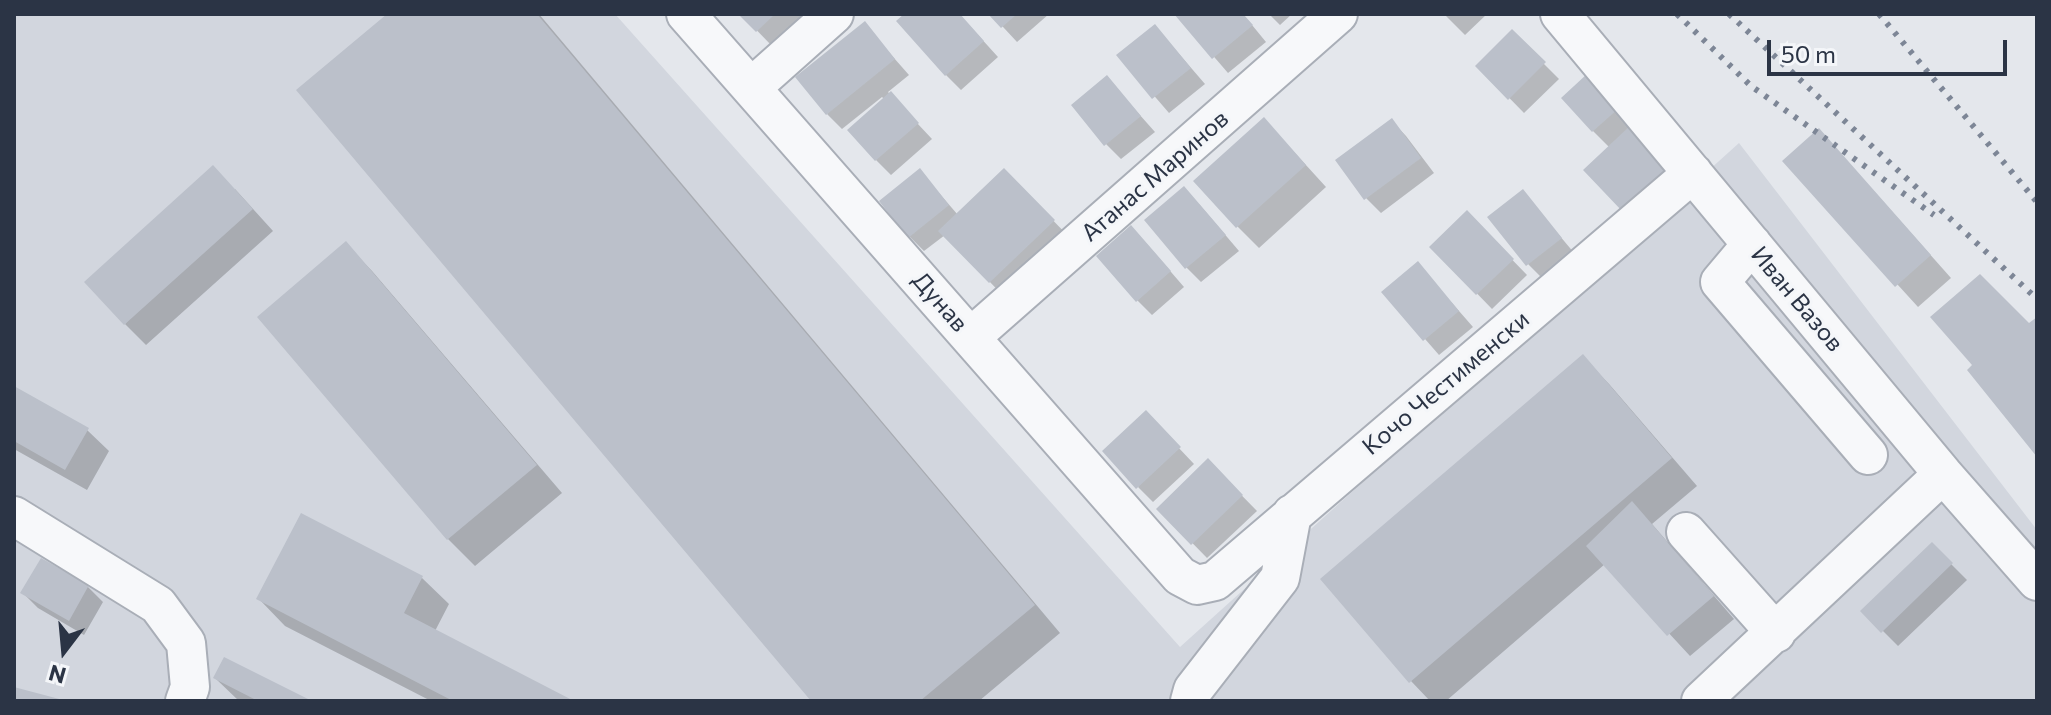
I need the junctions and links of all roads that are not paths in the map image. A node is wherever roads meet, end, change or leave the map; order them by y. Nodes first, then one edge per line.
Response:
1 (686, 14) edge
2 (834, 14) edge
3 (1338, 14) edge
4 (1560, 14) edge
5 (752, 87) junction
6 (1693, 173) junction
7 (1752, 244) junction
8 (971, 337) junction
9 (1868, 455) dead end
10 (1943, 474) junction
11 (1292, 514) junction
12 (14, 516) edge
13 (1686, 532) dead end
14 (2037, 581) edge
15 (1197, 585) joint
16 (1776, 633) junction
17 (185, 701) edge
18 (1190, 701) edge
19 (1701, 701) edge

1 - 5 street, Дунав
2 - 5 street
3 - 8 street, Атанас Маринов
4 - 6 street, Иван Вазов
5 - 8 street, Дунав
6 - 7 street, Иван Вазов
6 - 11 street, Кочо Честименски
7 - 9 street
7 - 10 street, Иван Вазов
8 - 15 street, Дунав
10 - 14 street, Иван Вазов
10 - 16 street
11 - 15 street, Кочо Честименски
11 - 18 street
12 - 17 street
13 - 16 street
16 - 19 street

